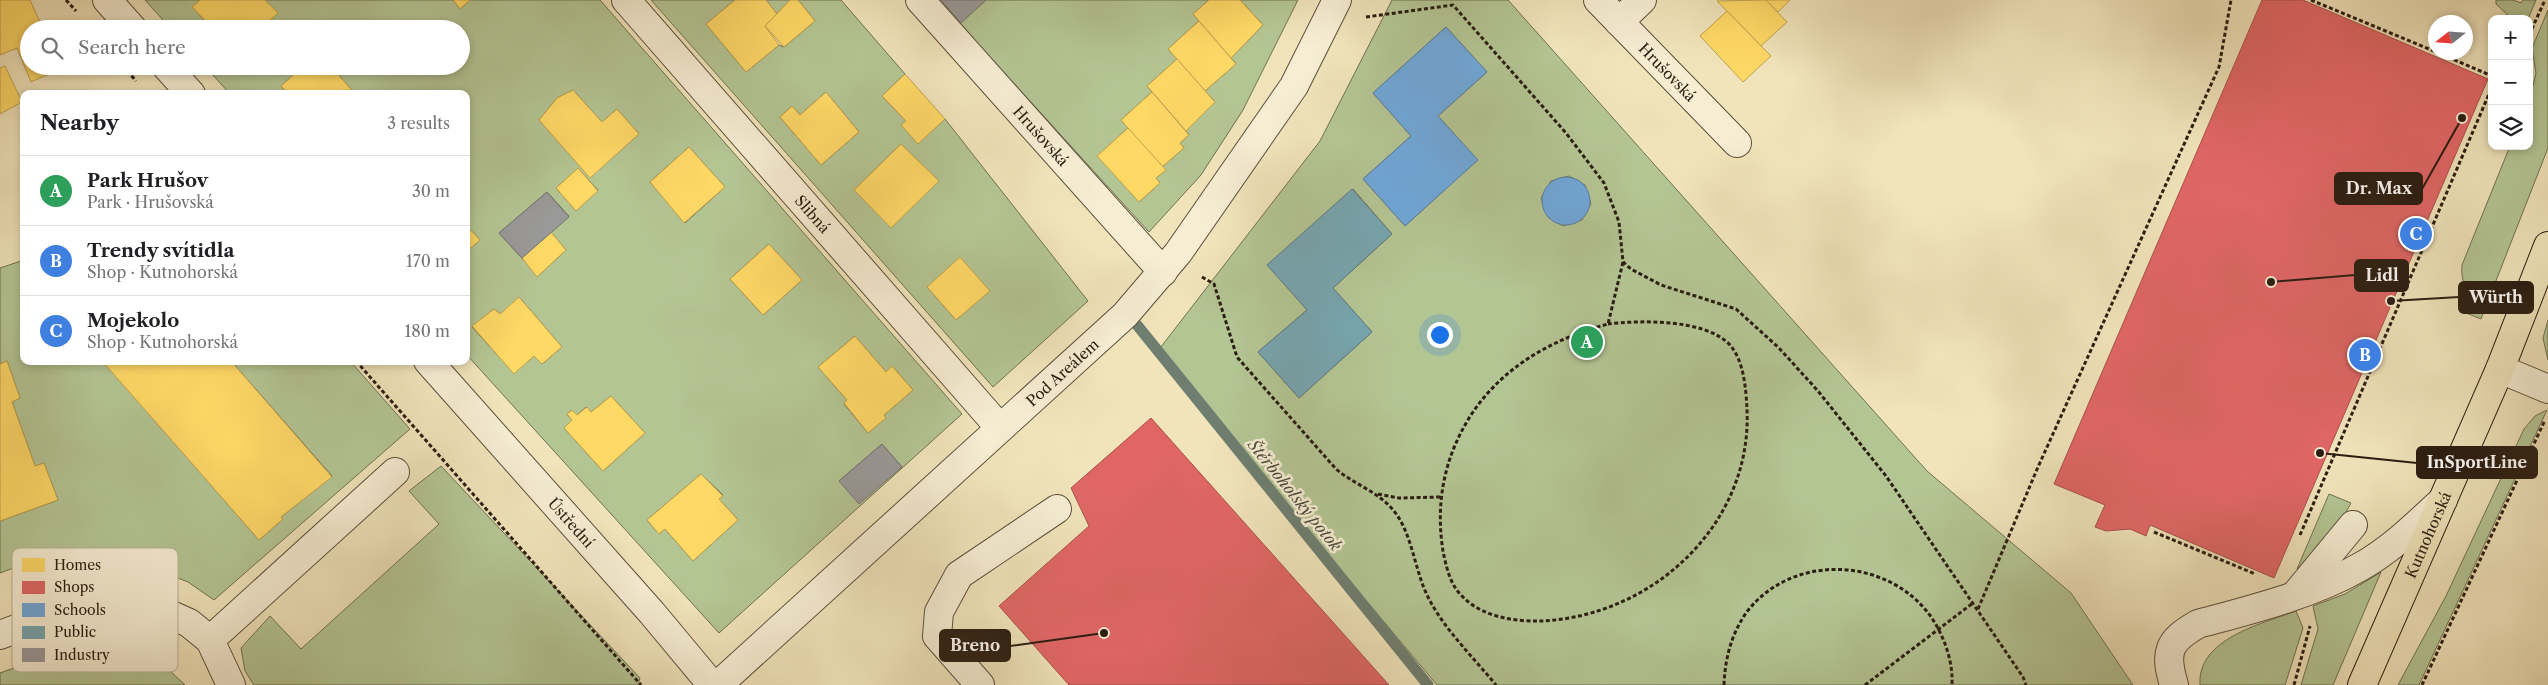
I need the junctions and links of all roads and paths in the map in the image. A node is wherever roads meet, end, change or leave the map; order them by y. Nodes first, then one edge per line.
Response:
1 (107, 0) edge
2 (626, 0) edge
3 (920, 0) edge
4 (1337, 0) edge
5 (1449, 0) edge
6 (1598, 0) edge
7 (1642, 0) edge
8 (2230, 0) edge
9 (2311, 0) edge
10 (2545, 0) edge
11 (1453, 5) junction
12 (1362, 18) dead end
13 (125, 20) edge
14 (1620, 22) junction
15 (2533, 26) edge
16 (2428, 49) edge
17 (2455, 60) edge
18 (2488, 74) edge
19 (174, 75) edge
20 (187, 90) edge
21 (2488, 96) edge
22 (1737, 143) dead end
23 (2548, 246) edge
24 (1623, 262) junction
25 (1163, 272) junction
26 (1196, 280) dead end
27 (1608, 324) junction
28 (360, 365) edge
29 (432, 365) edge
30 (2500, 369) junction
31 (2548, 389) edge
32 (2548, 414) edge
33 (1000, 428) junction
34 (395, 472) dead end
35 (1378, 494) junction
36 (1440, 497) junction
37 (2443, 500) junction
38 (1057, 509) dead end
39 (2352, 525) dead end
40 (2154, 532) dead end
41 (2299, 537) dead end
42 (2262, 577) dead end
43 (2296, 594) junction
44 (1973, 603) junction
45 (1978, 610) junction
46 (178, 619) edge
47 (2308, 621) dead end
48 (1938, 629) junction
49 (12, 630) edge
50 (0, 634) edge
51 (210, 640) junction
52 (231, 685) edge
53 (641, 685) edge
54 (712, 685) edge
55 (718, 685) edge
56 (980, 685) edge
57 (1496, 685) edge
58 (1724, 685) edge
59 (1865, 685) edge
60 (1952, 685) edge
61 (2026, 685) edge
62 (2174, 685) edge
63 (2294, 685) edge
64 (2362, 685) edge
65 (2422, 685) edge

1 - 13 street
2 - 33 street, Slibná
3 - 25 street, Hrušovská
4 - 25 street, Pod Areálem
5 - 11 path
6 - 14 street, Hrušovská
7 - 14 street
8 - 45 path
9 - 16 path
10 - 15 path
11 - 12 path
11 - 24 path
14 - 22 street, Hrušovská
17 - 18 path
19 - 20 street
21 - 41 path
23 - 30 main road, Kutnohorská
24 - 27 path
24 - 44 path
25 - 33 street, Pod Areálem
26 - 35 path
27 - 36 path
27 - 36 path
28 - 53 path
29 - 54 street, Ústřední
30 - 31 street
30 - 37 main road, Kutnohorská
32 - 65 path
33 - 55 street, Pod Areálem
34 - 51 street
35 - 36 path
35 - 57 path
37 - 43 street
37 - 64 main road, Kutnohorská
38 - 56 street
39 - 43 street
40 - 42 path
43 - 62 street
44 - 45 path
44 - 48 path
45 - 61 path
46 - 51 street
47 - 63 path
48 - 58 path
48 - 59 path
48 - 60 path
49 - 50 street
51 - 52 street

